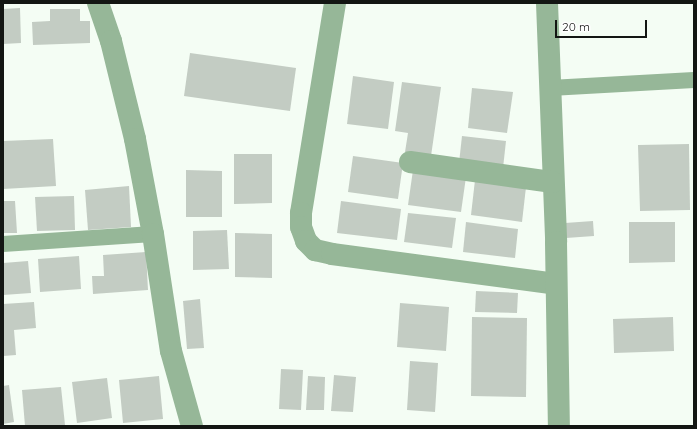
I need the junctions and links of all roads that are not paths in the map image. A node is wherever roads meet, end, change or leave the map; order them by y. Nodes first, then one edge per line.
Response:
1 (98, 3) edge
2 (335, 3) edge
3 (547, 3) edge
4 (694, 80) edge
5 (550, 88) junction
6 (410, 162) dead end
7 (554, 182) junction
8 (153, 234) junction
9 (3, 244) edge
10 (556, 284) junction
11 (192, 426) edge
12 (559, 426) edge

1 - 8 street
2 - 10 street
3 - 5 street
4 - 5 lane
5 - 7 street
6 - 7 street
7 - 10 street
8 - 9 lane
8 - 11 street
10 - 12 street

